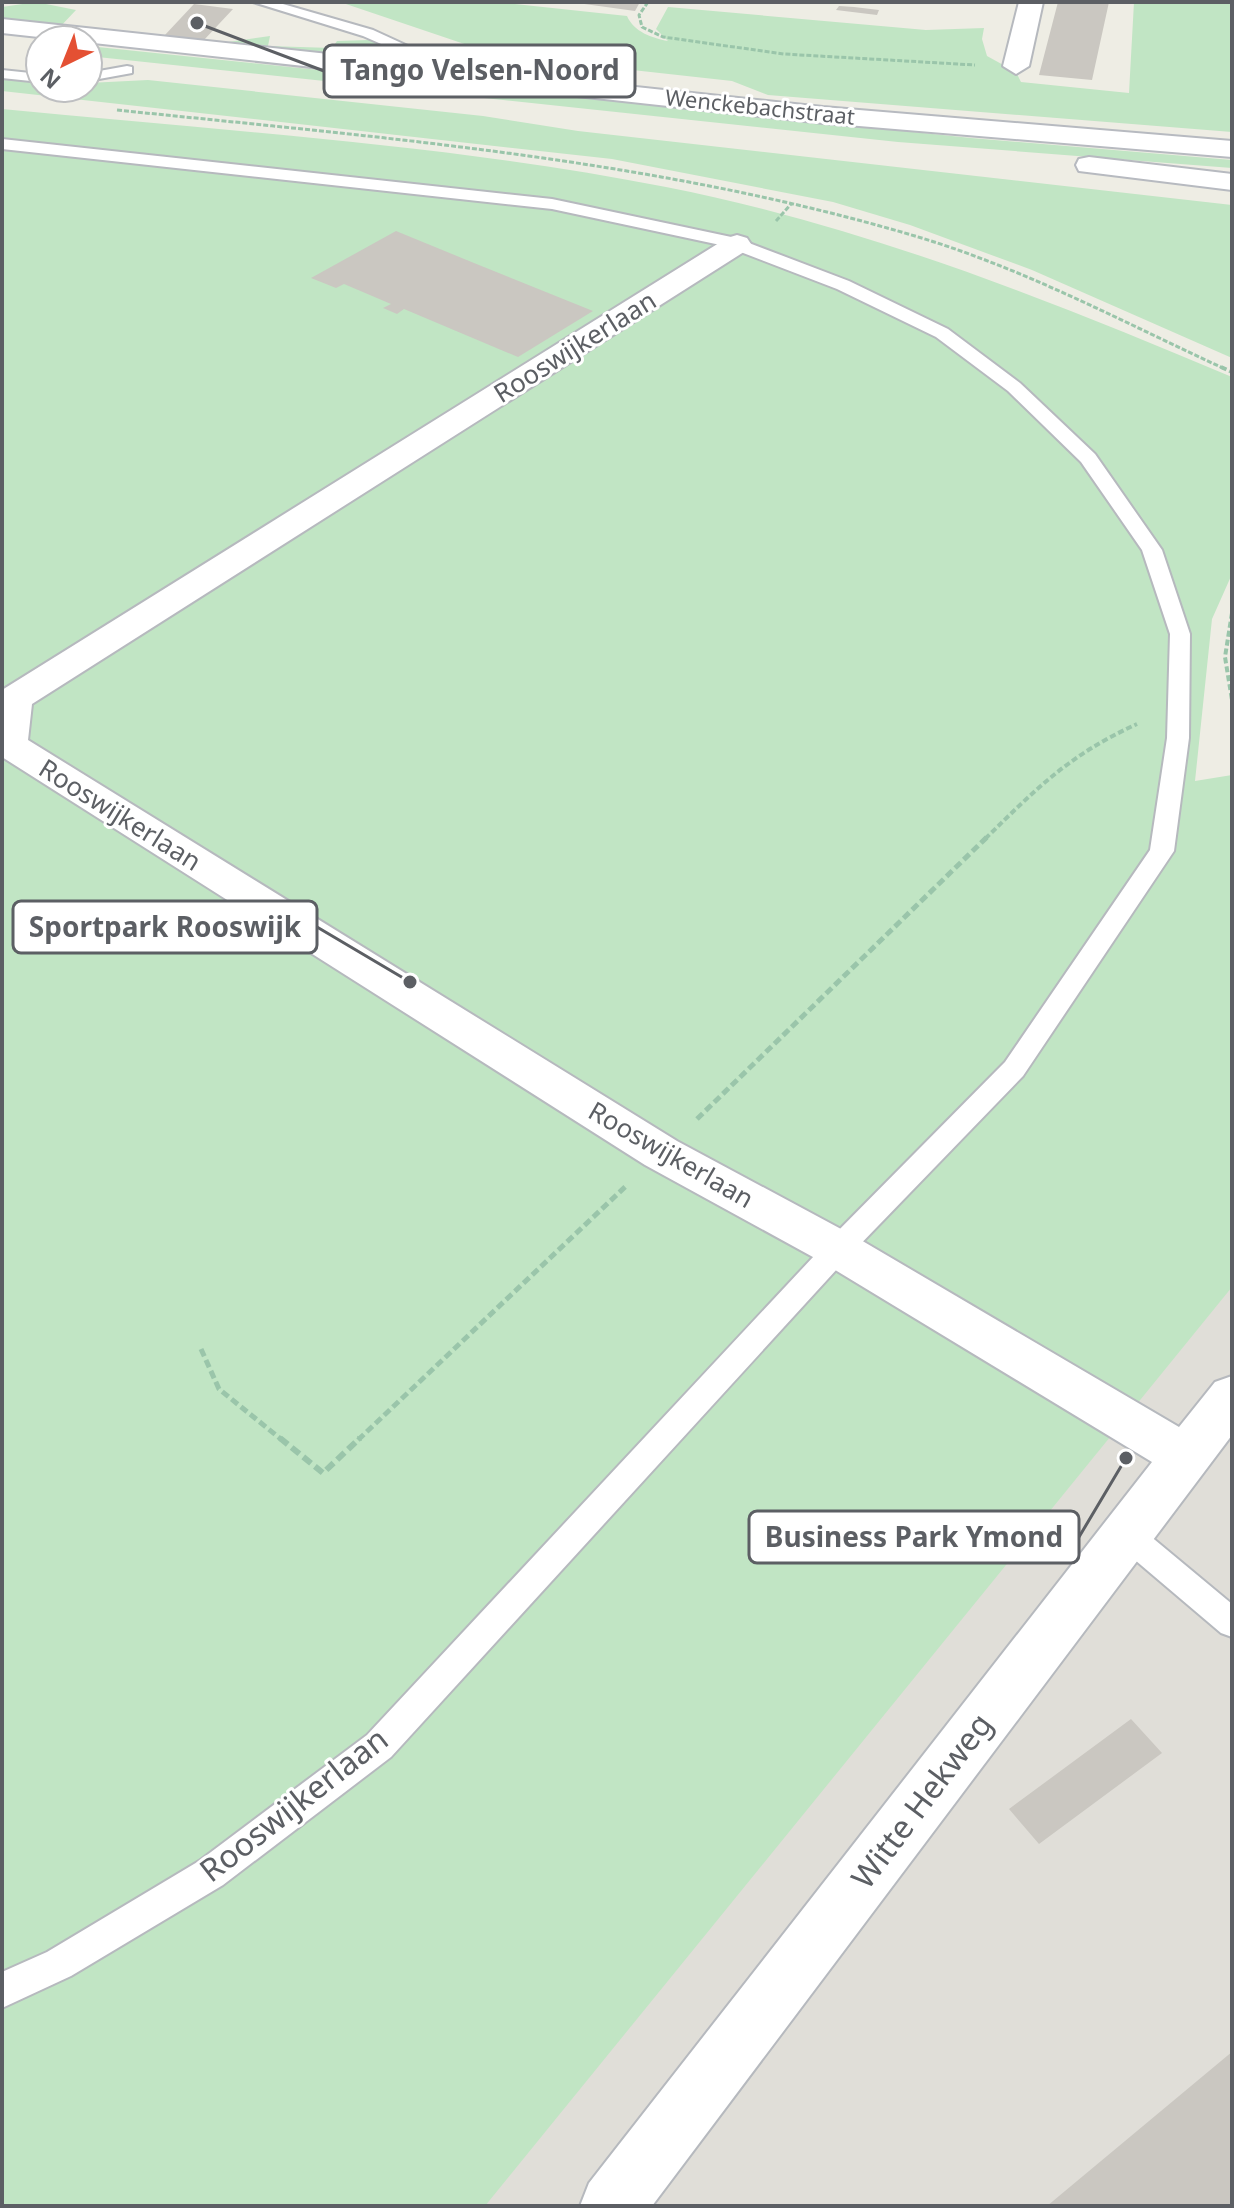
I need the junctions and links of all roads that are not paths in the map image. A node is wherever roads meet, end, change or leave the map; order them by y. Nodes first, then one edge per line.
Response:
1 (260, 2) edge
2 (1031, 2) edge
3 (2, 26) edge
4 (2, 56) edge
5 (24, 58) edge
6 (1016, 66) road end
7 (104, 67) edge
8 (127, 70) junction
9 (156, 73) dead end
10 (2, 74) edge
11 (104, 74) edge
12 (24, 76) edge
13 (466, 76) junction
14 (725, 130) dead end
15 (2, 144) edge
16 (1232, 149) edge
17 (1232, 182) edge
18 (737, 244) junction
19 (838, 1249) junction
20 (1232, 1397) edge
21 (1186, 1457) junction
22 (1126, 1534) junction
23 (1232, 1623) edge
24 (2, 1990) edge
25 (612, 2206) edge

1 - 13 lane
2 - 6 street
3 - 13 street, Wenckebachstraat
4 - 5 street
7 - 8 street
8 - 9 street
8 - 11 lane
10 - 12 lane
13 - 16 street, Wenckebachstraat
14 - 17 street, Wenckebachstraat
15 - 18 lane, Rooswijkerlaan
18 - 19 lane, Rooswijkerlaan
18 - 19 street, Rooswijkerlaan
19 - 21 street, Rooswijkerlaan
19 - 24 lane, Rooswijkerlaan
20 - 21 street, Witte Hekweg
21 - 22 street, Witte Hekweg
22 - 23 lane
22 - 25 street, Witte Hekweg

